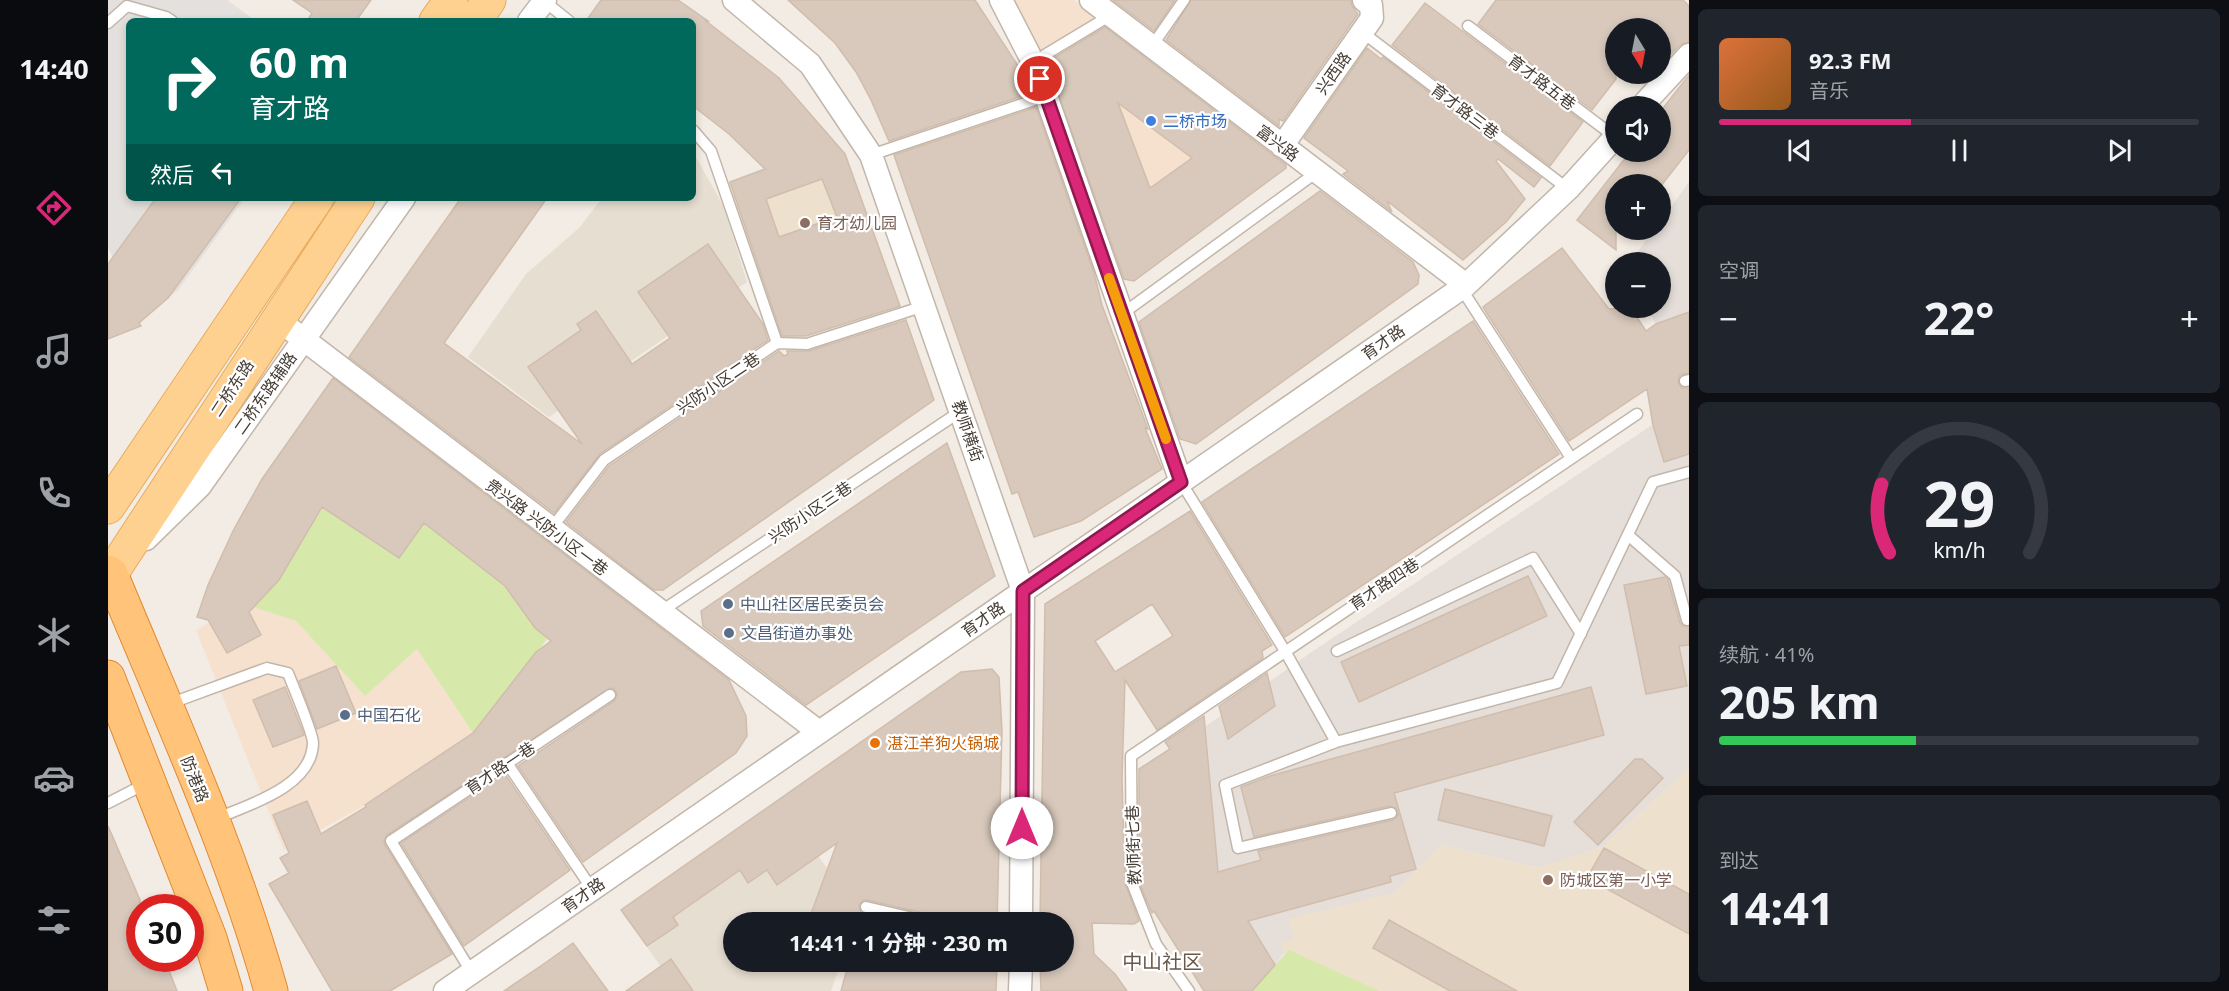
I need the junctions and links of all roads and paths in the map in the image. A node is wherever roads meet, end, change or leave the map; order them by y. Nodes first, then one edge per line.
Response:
1 (451, 0) edge
2 (489, 0) edge
3 (734, 0) edge
4 (1001, 0) edge
5 (1091, 0) edge
6 (1184, 0) edge
7 (1364, 0) edge
8 (544, 1) edge
9 (1111, 15) junction
10 (168, 18) edge
11 (438, 18) edge
12 (477, 18) edge
13 (531, 18) edge
14 (565, 18) edge
15 (108, 23) edge
16 (1468, 26) dead end
17 (1362, 32) junction
18 (1152, 46) junction
19 (1689, 55) edge
20 (1033, 62) junction
21 (1046, 96) junction
22 (1651, 96) edge
23 (1605, 129) edge
24 (696, 134) edge
25 (1282, 146) junction
26 (1605, 147) edge
27 (871, 155) junction
28 (1317, 172) junction
29 (1568, 189) junction
30 (315, 201) edge
31 (356, 201) edge
32 (402, 201) edge
33 (1463, 287) junction
34 (924, 306) junction
35 (1122, 314) junction
36 (277, 319) junction
37 (303, 339) junction
38 (777, 343) junction
39 (961, 411) junction
40 (1637, 414) dead end
41 (1571, 458) junction
42 (1689, 472) edge
43 (1181, 482) junction
44 (108, 507) edge
45 (551, 530) junction
46 (1628, 535) junction
47 (109, 575) edge
48 (1023, 591) junction
49 (660, 613) junction
50 (1689, 619) edge
51 (1581, 634) junction
52 (1285, 651) junction
53 (1337, 651) dead end
54 (108, 677) edge
55 (610, 695) dead end
56 (165, 706) junction
57 (819, 732) junction
58 (1336, 742) junction
59 (1131, 756) joint
60 (507, 763) junction
61 (150, 782) junction
62 (108, 803) edge
63 (1391, 813) dead end
64 (212, 820) junction
65 (592, 889) junction
66 (866, 907) dead end
67 (887, 912) edge
68 (1021, 912) edge
69 (1020, 972) edge
70 (472, 973) junction
71 (450, 990) edge
72 (226, 991) edge
73 (271, 991) edge
74 (1020, 991) edge
75 (1189, 991) edge

1 - 11 main road
2 - 12 main road
3 - 27 street, 教师横街
4 - 20 street
5 - 9 street, 富兴路
6 - 18 lane
7 - 17 street, 兴西路
8 - 13 street
8 - 14 lane
9 - 18 street, 富兴路
9 - 20 lane
10 - 15 lane
16 - 23 lane, 育才路五巷
17 - 25 street, 兴西路
17 - 29 lane, 育才路三巷
18 - 25 street, 富兴路
19 - 22 street
20 - 21 street
21 - 27 lane
21 - 35 street
24 - 38 lane
25 - 28 street, 富兴路
26 - 29 street, 育才路
27 - 34 street, 教师横街
28 - 33 street, 富兴路
28 - 35 lane
29 - 33 street, 育才路
30 - 44 main road
31 - 36 main road, 二桥东路
32 - 37 street, 二桥东路辅路
33 - 41 lane
33 - 43 street, 育才路
34 - 38 lane, 兴防小区二巷
34 - 39 street, 教师横街
35 - 43 street
36 - 37 street, 贵兴路 兴防小区一巷
36 - 47 main road, 二桥东路
37 - 45 street, 贵兴路 兴防小区一巷
37 - 47 street, 二桥东路辅路
38 - 45 lane, 兴防小区二巷
39 - 48 street, 教师横街
39 - 49 lane, 兴防小区三巷
40 - 41 lane, 育才路四巷
41 - 52 lane, 育才路四巷
42 - 46 lane
43 - 48 street, 育才路
43 - 52 lane
45 - 49 street, 贵兴路 兴防小区一巷
46 - 50 lane
46 - 51 lane
47 - 56 highway, 防港路
48 - 57 street, 育才路
48 - 68 street, 教师横街
49 - 57 street, 贵兴路 兴防小区一巷
51 - 53 lane
51 - 58 lane
52 - 58 lane
52 - 59 lane, 育才路四巷
54 - 61 highway
55 - 60 lane, 育才路一巷
56 - 64 highway, 防港路
56 - 64 lane
57 - 65 street, 育才路
58 - 63 lane
59 - 75 lane, 教师街七巷
60 - 65 lane
60 - 70 lane, 育才路一巷
61 - 62 lane
61 - 72 highway
64 - 73 highway, 防港路
65 - 70 street, 育才路
66 - 67 lane
69 - 74 street
70 - 71 street, 育才路

